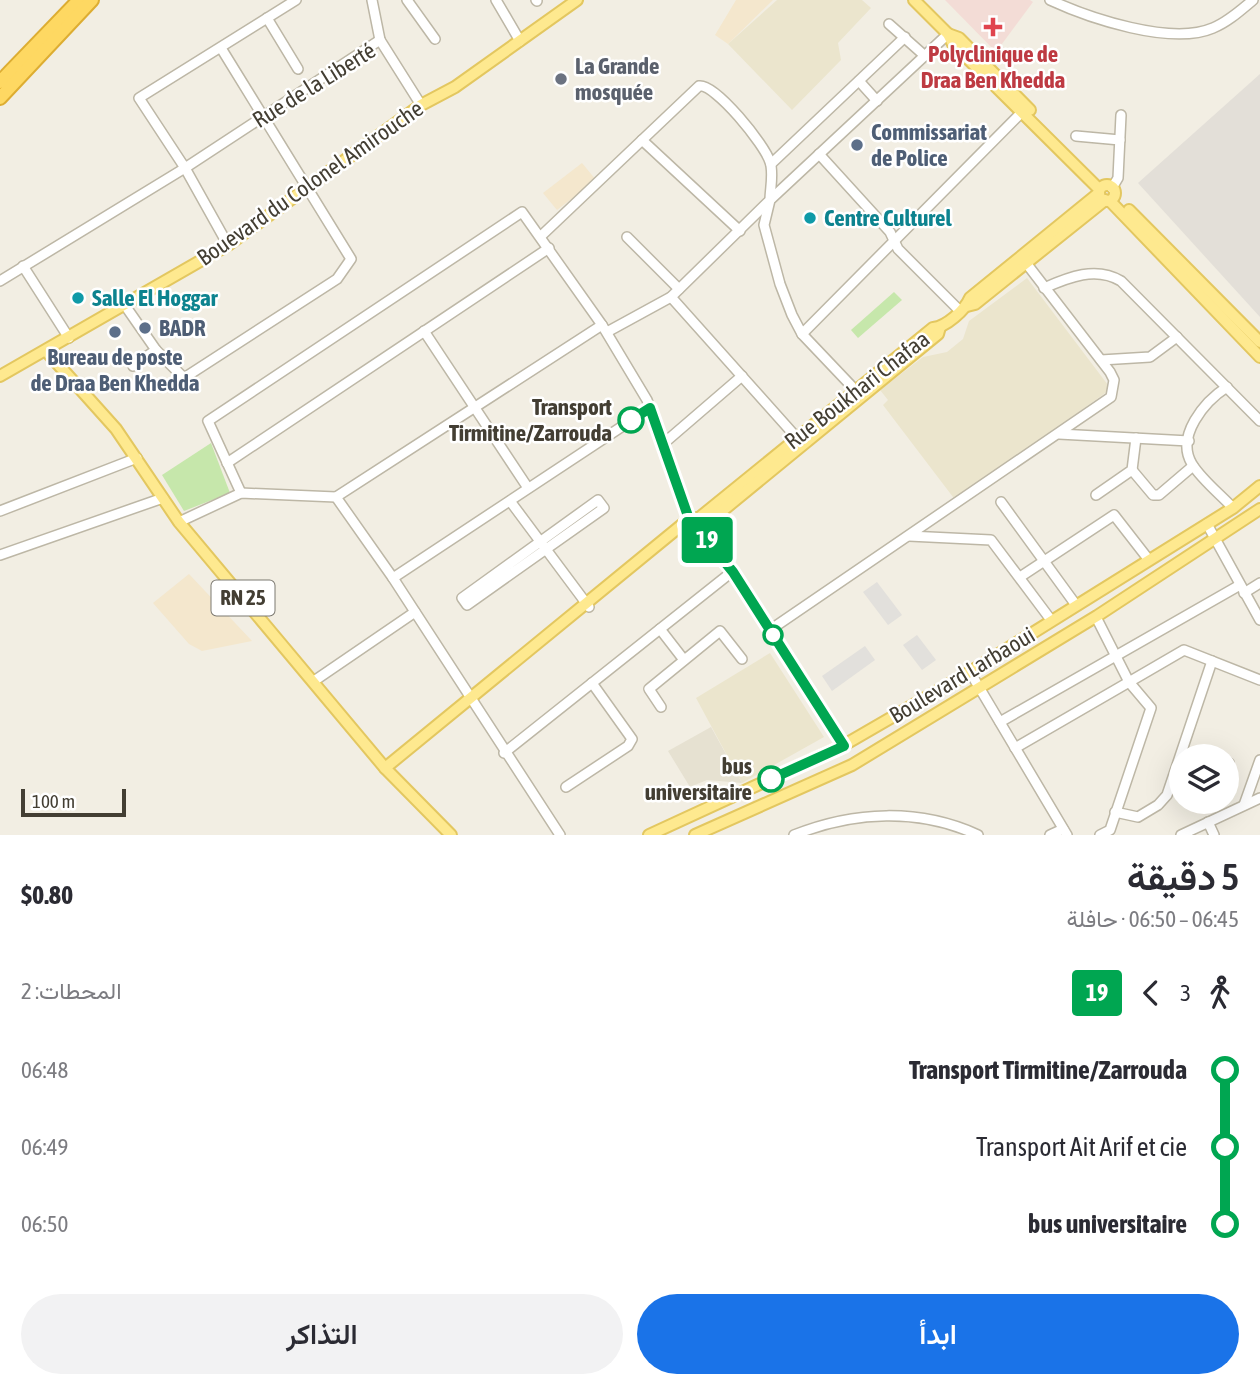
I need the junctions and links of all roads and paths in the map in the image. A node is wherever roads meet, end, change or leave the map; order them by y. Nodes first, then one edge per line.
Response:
1 (79, 0) edge
2 (92, 0) edge
3 (296, 0) edge
4 (407, 0) edge
5 (496, 0) edge
6 (577, 0) edge
7 (914, 0) edge
8 (1050, 0) edge
9 (1253, 0) edge
10 (374, 1) edge
11 (267, 18) junction
12 (889, 23) dead end
13 (948, 34) junction
14 (905, 37) junction
15 (435, 39) dead end
16 (380, 40) junction
17 (520, 41) junction
18 (221, 48) junction
19 (925, 56) junction
20 (298, 69) dead end
21 (859, 80) junction
22 (0, 82) edge
23 (0, 98) edge
24 (877, 101) junction
25 (421, 105) junction
26 (1022, 112) junction
27 (1121, 116) dead end
28 (266, 117) junction
29 (1076, 136) dead end
30 (642, 140) junction
31 (1119, 140) junction
32 (819, 154) junction
33 (771, 164) junction
34 (185, 168) junction
35 (308, 190) junction
36 (1106, 193) junction
37 (770, 200) junction
38 (740, 231) junction
39 (541, 236) junction
40 (626, 237) dead end
41 (894, 241) junction
42 (228, 245) junction
43 (549, 248) junction
44 (1023, 260) junction
45 (23, 266) junction
46 (0, 281) edge
47 (1044, 288) junction
48 (675, 293) junction
49 (124, 304) junction
50 (963, 309) junction
51 (605, 328) junction
52 (424, 331) junction
53 (802, 334) junction
54 (1177, 337) junction
55 (69, 338) junction
56 (1260, 342) edge
57 (156, 350) junction
58 (47, 352) junction
59 (1260, 357) edge
60 (1101, 360) junction
61 (133, 366) dead end
62 (0, 376) edge
63 (742, 376) junction
64 (1227, 387) junction
65 (858, 393) junction
66 (474, 407) junction
67 (650, 408) junction
68 (1260, 421) edge
69 (1059, 434) junction
70 (797, 438) junction
71 (1136, 438) junction
72 (1189, 441) junction
73 (663, 444) junction
74 (137, 458) junction
75 (227, 463) junction
76 (1193, 466) junction
77 (1132, 470) junction
78 (1260, 486) edge
79 (528, 488) junction
80 (240, 493) junction
81 (1096, 495) dead end
82 (335, 497) junction
83 (163, 498) junction
84 (510, 501) junction
85 (1000, 502) dead end
86 (1233, 508) junction
87 (1260, 509) edge
88 (0, 512) edge
89 (179, 522) junction
90 (1207, 524) junction
91 (695, 525) junction
92 (909, 536) junction
93 (1217, 540) junction
94 (543, 546) junction
95 (0, 555) edge
96 (1044, 560) junction
97 (1149, 560) junction
98 (733, 572) junction
99 (1020, 577) junction
100 (393, 578) junction
101 (1260, 583) edge
102 (1242, 589) junction
103 (1076, 605) junction
104 (587, 606) junction
105 (415, 612) junction
106 (1096, 617) junction
107 (1260, 620) edge
108 (1051, 621) junction
109 (660, 629) junction
110 (770, 630) junction
111 (1116, 656) junction
112 (742, 659) dead end
113 (684, 660) junction
114 (1212, 661) junction
115 (970, 672) junction
116 (1260, 680) edge
117 (314, 681) junction
118 (1129, 682) junction
119 (592, 683) junction
120 (981, 688) junction
121 (471, 702) junction
122 (661, 707) dead end
123 (1000, 722) junction
124 (1186, 744) edge
125 (844, 746) junction
126 (1015, 748) junction
127 (504, 753) junction
128 (1260, 760) edge
129 (387, 769) junction
130 (566, 787) dead end
131 (1169, 790) edge
132 (1260, 798) edge
133 (1244, 805) junction
134 (1115, 812) junction
135 (1208, 822) junction
136 (1065, 832) edge
137 (974, 834) edge
138 (450, 835) edge
139 (560, 835) edge
140 (649, 835) edge
141 (695, 835) edge
142 (794, 835) edge
143 (1050, 835) edge
144 (1100, 835) edge
145 (1181, 835) edge
146 (1214, 835) edge

1 - 22 highway
2 - 23 highway
3 - 11 street
4 - 15 street
5 - 17 street
6 - 17 main road, Bouevard du Colonel Amirouche
7 - 13 main road
8 - 9 street
10 - 16 street
11 - 18 street
11 - 20 street
12 - 14 street
13 - 19 street
13 - 26 main road
13 - 36 main road
14 - 19 street
14 - 21 street
16 - 25 street, Rue de la Liberté
16 - 28 street, Rue de la Liberté
17 - 25 main road, Bouevard du Colonel Amirouche
18 - 28 street
18 - 34 street
19 - 24 street
21 - 24 street
21 - 33 street
24 - 32 street
25 - 35 main road, Bouevard du Colonel Amirouche
26 - 36 main road
26 - 41 street
27 - 31 street
28 - 34 street, Rue de la Liberté
28 - 35 street
29 - 31 street
30 - 33 street
30 - 38 street
30 - 39 street
31 - 36 street
32 - 37 street
32 - 41 street
33 - 37 street
34 - 42 street
34 - 45 street, Rue de la Liberté
35 - 42 main road, Bouevard du Colonel Amirouche
35 - 57 street
36 - 44 main road
36 - 56 main road
36 - 59 main road
37 - 38 street
37 - 53 street
38 - 48 street
39 - 43 street
39 - 75 street
40 - 48 street
41 - 50 street
41 - 53 street
42 - 49 main road, Bouevard du Colonel Amirouche
43 - 51 street
43 - 52 street
44 - 47 street
44 - 50 main road
45 - 46 street, Rue de la Liberté
45 - 55 street
47 - 54 street
47 - 60 street
48 - 51 street
48 - 63 street
49 - 55 main road, Bouevard du Colonel Amirouche
49 - 57 street
50 - 65 main road, Rue Boukhari Chafaa
51 - 66 street
51 - 67 street
52 - 66 street
52 - 75 street
53 - 65 street
54 - 60 street
54 - 64 street
55 - 58 main road, Bouevard du Colonel Amirouche
57 - 61 street
58 - 62 main road, Bouevard du Colonel Amirouche
58 - 74 main road, RN 25
60 - 69 street
63 - 70 street
63 - 73 street
64 - 68 street
64 - 72 street
65 - 70 main road, Rue Boukhari Chafaa
65 - 91 main road, Rue Boukhari Chafaa
66 - 79 street
66 - 82 street
67 - 73 street
67 - 79 street
69 - 71 street
69 - 92 street
70 - 91 main road, Rue Boukhari Chafaa
71 - 72 street
71 - 77 street
72 - 76 street
73 - 91 street
74 - 83 main road, RN 25
74 - 88 street
75 - 80 street
76 - 77 street
76 - 86 street
77 - 81 street
78 - 86 main road, Boulevard Larbaoui
79 - 84 street
80 - 82 street
80 - 89 street
82 - 100 street
83 - 89 main road, RN 25
83 - 95 street
84 - 94 street
84 - 100 street
85 - 96 street
86 - 90 main road, Boulevard Larbaoui
87 - 93 main road, Boulevard Larbaoui
89 - 117 main road, RN 25
90 - 93 street
90 - 97 main road, Boulevard Larbaoui
91 - 98 street
91 - 104 main road, Rue Boukhari Chafaa
92 - 99 street
92 - 110 street
93 - 102 street
93 - 106 main road, Boulevard Larbaoui
94 - 94 street
94 - 94 street
94 - 104 street
96 - 97 street
96 - 99 street
96 - 103 street
97 - 103 main road, Boulevard Larbaoui
98 - 109 street
98 - 110 street
99 - 108 street
100 - 105 street
101 - 102 street
102 - 107 street
102 - 111 street
103 - 108 main road, Boulevard Larbaoui
104 - 121 main road, Rue Boukhari Chafaa
105 - 117 street
105 - 121 street
106 - 111 street
106 - 120 main road, Boulevard Larbaoui
108 - 115 main road, Boulevard Larbaoui
109 - 113 street
109 - 119 street
110 - 125 street
111 - 118 street
111 - 123 street
112 - 113 street
113 - 122 street
114 - 116 street
114 - 118 street
114 - 124 street
115 - 120 street
115 - 125 main road, Boulevard Larbaoui
117 - 129 main road, RN 25
118 - 126 street
118 - 134 street
119 - 127 street
119 - 130 street
120 - 123 street
120 - 141 main road, Boulevard Larbaoui
121 - 127 street
121 - 129 main road, Rue Boukhari Chafaa
123 - 126 street
125 - 140 main road, Boulevard Larbaoui
126 - 136 street
127 - 139 street
128 - 133 street
129 - 138 main road, RN 25
131 - 134 street
132 - 133 street
133 - 135 street
134 - 144 street
135 - 145 street
135 - 146 street
136 - 143 street
137 - 142 street

